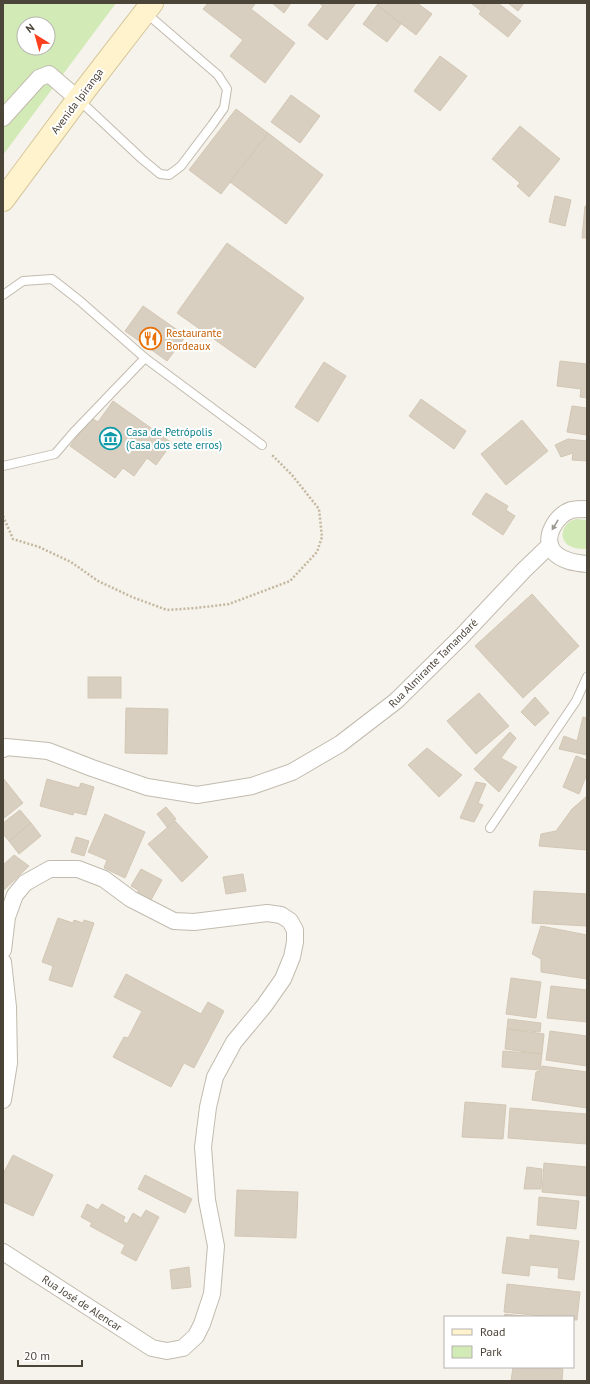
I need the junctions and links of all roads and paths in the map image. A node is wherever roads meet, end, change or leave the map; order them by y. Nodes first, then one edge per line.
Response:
1 (148, 8) edge
2 (78, 98) junction
3 (3, 118) edge
4 (3, 200) edge
5 (3, 295) edge
6 (145, 358) junction
7 (262, 445) joint
8 (3, 466) edge
9 (587, 509) edge
10 (3, 516) edge
11 (550, 545) junction
12 (587, 564) edge
13 (587, 677) edge
14 (3, 749) edge
15 (490, 828) dead end
16 (3, 950) edge
17 (3, 962) edge
18 (3, 1100) edge
19 (3, 1252) edge

1 - 2 main road, Avenida Ipiranga
1 - 2 lane
2 - 3 street
2 - 4 main road, Avenida Ipiranga
5 - 6 lane
6 - 7 lane
6 - 8 lane
7 - 10 path
9 -> 11 street
11 - 12 street
11 - 14 street, Rua Almirante Tamandaré
13 - 15 lane
16 - 19 street, Rua José de Alencar
17 - 18 street

